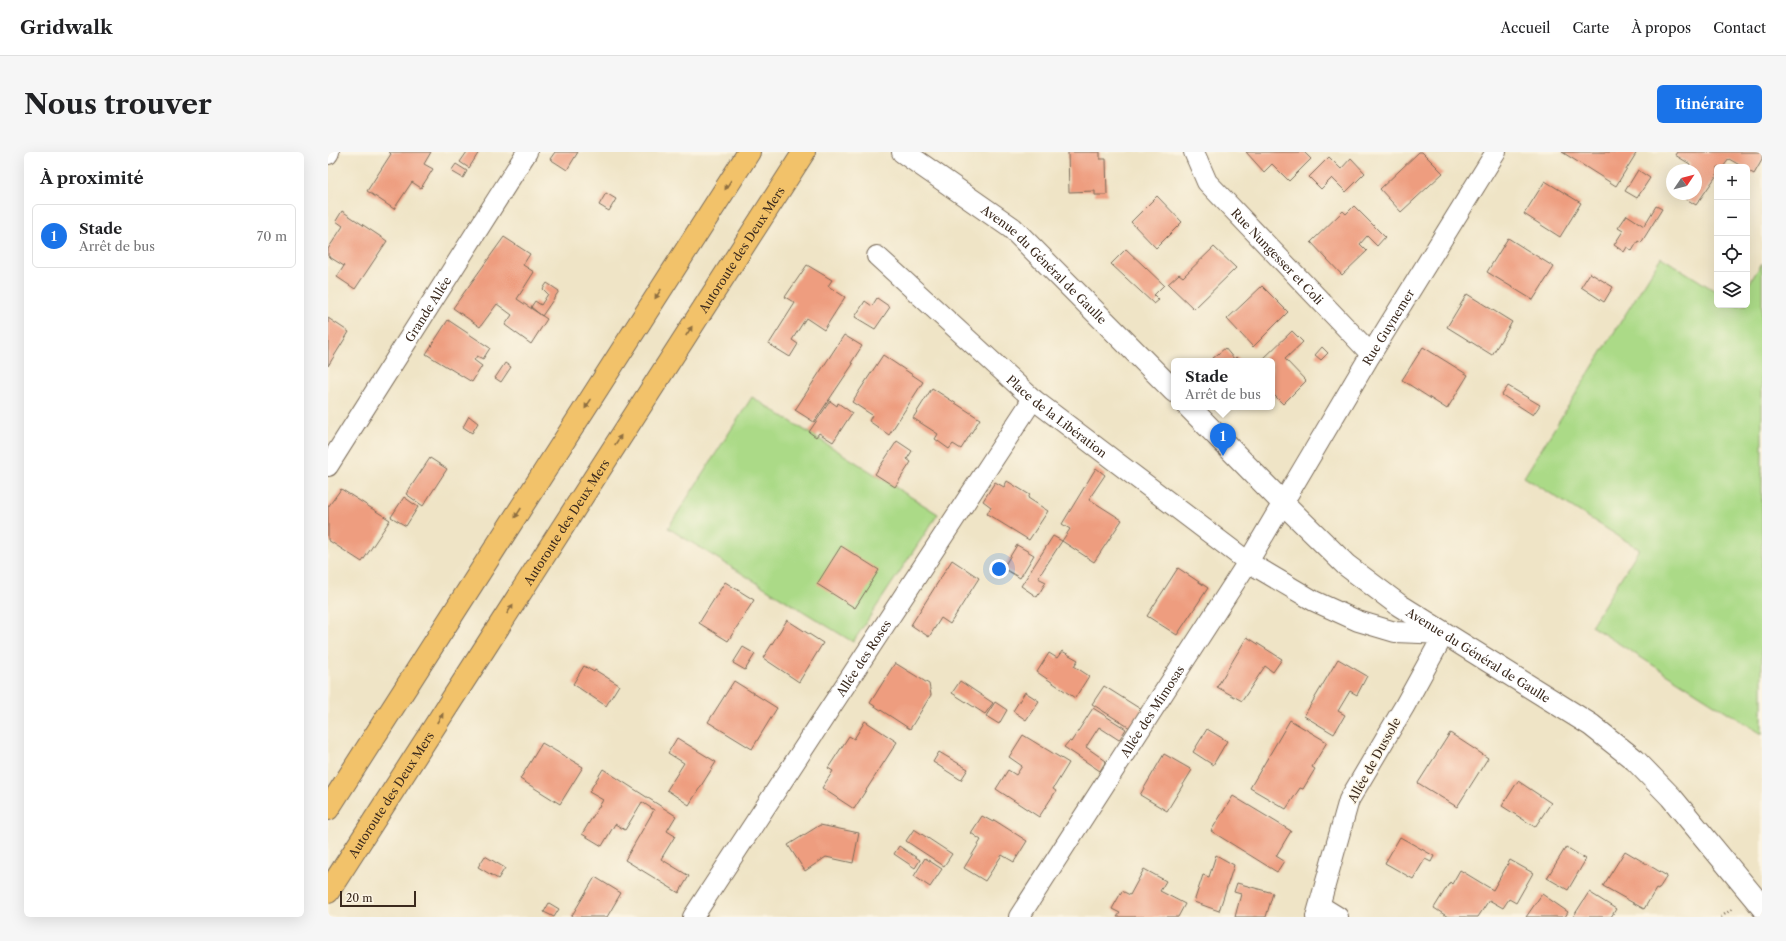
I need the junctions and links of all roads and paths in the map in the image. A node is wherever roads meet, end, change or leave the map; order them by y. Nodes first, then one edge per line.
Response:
1 (527, 152) edge
2 (749, 152) edge
3 (804, 152) edge
4 (903, 152) edge
5 (1194, 152) edge
6 (1496, 152) edge
7 (877, 256) dead end
8 (1371, 354) junction
9 (1171, 388) edge
10 (1033, 399) junction
11 (1192, 410) edge
12 (328, 466) edge
13 (1283, 504) junction
14 (1248, 562) junction
15 (1444, 634) junction
16 (328, 809) edge
17 (328, 892) edge
18 (1762, 907) edge
19 (1318, 911) edge
20 (693, 917) edge
21 (1019, 917) edge
22 (1338, 917) edge

1 - 12 street, Grande Allée
2 -> 16 highway
17 -> 3 highway, Autoroute des Deux Mers
4 - 9 street, Avenue du Général de Gaulle
5 - 8 street, Rue Nungesser et Coli
6 - 8 street, Rue Guynemer
7 - 10 street, Place de la Libération
8 - 13 street, Rue Guynemer
10 - 14 street, Place de la Libération
10 - 20 street, Allée des Roses
11 - 13 street, Avenue du Général de Gaulle
13 - 14 street, Allée des Mimosas
13 - 15 street, Avenue du Général de Gaulle
14 - 15 street, Place de la Libération
14 - 21 street, Allée des Mimosas
15 - 18 street, Avenue du Général de Gaulle
15 - 19 street, Allée de Dussole
19 - 22 street

